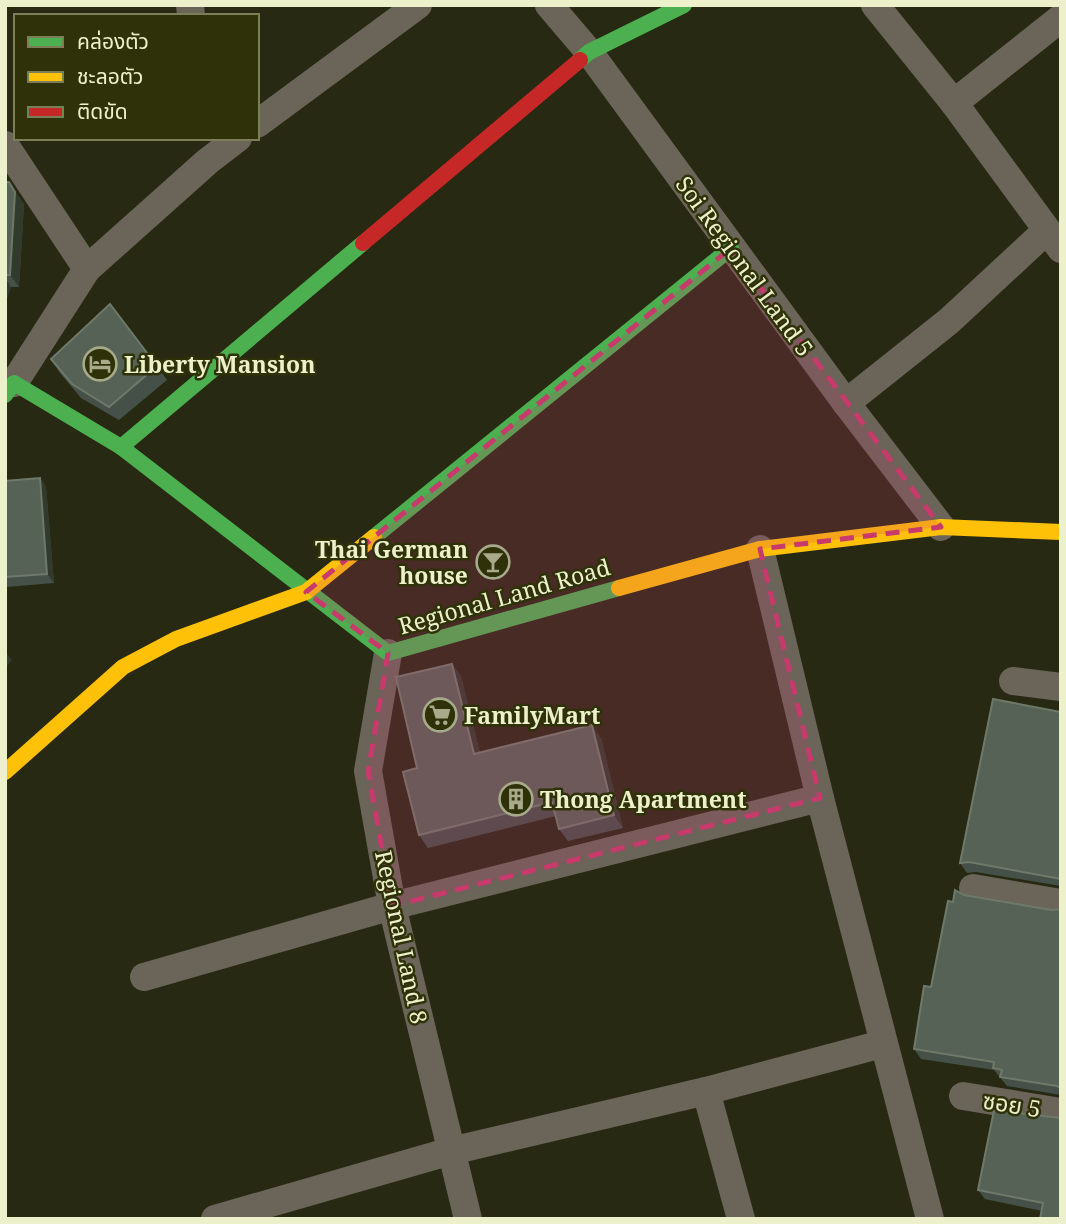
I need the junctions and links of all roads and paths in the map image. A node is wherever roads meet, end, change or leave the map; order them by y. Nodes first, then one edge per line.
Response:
1 (418, 5) edge
2 (549, 5) edge
3 (684, 5) edge
4 (875, 5) edge
5 (1061, 19) edge
6 (589, 52) junction
7 (954, 103) junction
8 (259, 123) edge
9 (232, 140) edge
10 (207, 149) edge
11 (7, 150) edge
12 (1053, 240) edge
13 (731, 248) junction
14 (87, 269) junction
15 (10, 389) edge
16 (846, 403) junction
17 (121, 447) junction
18 (942, 527) junction
19 (1061, 532) edge
20 (760, 549) junction
21 (306, 592) junction
22 (388, 653) junction
23 (1013, 681) dead end
24 (1061, 687) edge
25 (5, 772) edge
26 (820, 798) junction
27 (973, 888) dead end
28 (1061, 903) edge
29 (392, 906) junction
30 (144, 977) dead end
31 (882, 1044) junction
32 (706, 1091) junction
33 (963, 1096) dead end
34 (1061, 1112) edge
35 (451, 1151) junction
36 (215, 1219) edge
37 (468, 1219) edge
38 (741, 1219) edge
39 (930, 1219) edge

1 - 8 street
2 - 6 street, Soi Regional Land 5
3 - 6 street
4 - 7 street
5 - 7 street
6 - 13 street, Soi Regional Land 5
6 - 17 street
7 - 12 street
9 - 10 street
10 - 14 street
11 - 14 street
12 - 16 street
13 - 16 street, Soi Regional Land 5
13 - 21 street
14 - 15 street
15 - 17 street, Regional Land Road
16 - 18 street, Soi Regional Land 5
17 - 21 street, Regional Land Road
18 - 19 street, Regional Land Road
18 - 20 street, Regional Land Road
20 - 22 street, Regional Land Road
20 - 26 street
21 - 22 street, Regional Land Road
21 - 25 street
22 - 29 street, Regional Land 8
23 - 24 street
26 - 29 street
26 - 31 street
27 - 28 street
29 - 30 street
29 - 35 street, Regional Land 8
31 - 32 street
31 - 39 street
32 - 35 street
32 - 38 street
33 - 34 street, ซอย 5
35 - 36 street
35 - 37 street, Regional Land 8

